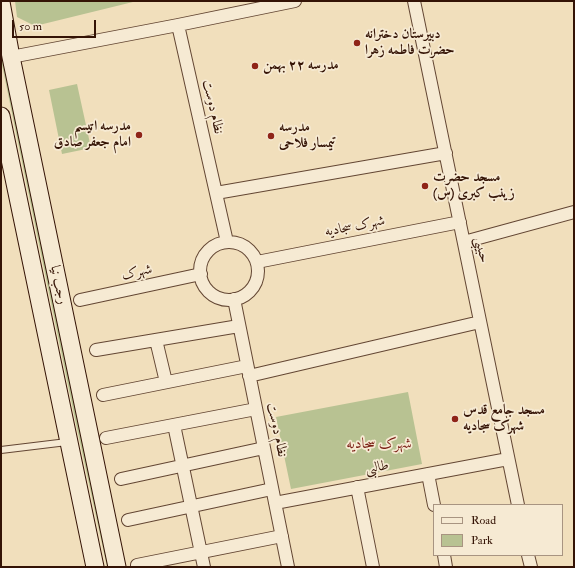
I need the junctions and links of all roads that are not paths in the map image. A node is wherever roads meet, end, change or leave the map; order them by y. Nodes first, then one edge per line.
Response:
1 (295, 1) edge
2 (414, 1) edge
3 (1, 2) edge
4 (178, 25) junction
5 (11, 57) junction
6 (1, 116) edge
7 (446, 153) junction
8 (216, 193) junction
9 (19, 202) junction
10 (574, 212) edge
11 (460, 222) junction
12 (227, 242) junction
13 (464, 242) junction
14 (36, 246) dead end
15 (257, 262) junction
16 (201, 274) junction
17 (80, 300) dead end
18 (234, 300) junction
19 (480, 322) junction
20 (239, 326) junction
21 (156, 340) junction
22 (96, 350) dead end
23 (248, 371) junction
24 (166, 382) junction
25 (103, 395) dead end
26 (256, 409) junction
27 (174, 425) junction
28 (106, 438) dead end
29 (69, 442) junction
30 (264, 448) junction
31 (1, 450) edge
32 (508, 458) junction
33 (183, 466) junction
34 (428, 474) junction
35 (121, 479) dead end
36 (357, 487) junction
37 (272, 489) junction
38 (275, 503) junction
39 (434, 504) edge
40 (518, 504) edge
41 (191, 506) junction
42 (128, 520) dead end
43 (282, 536) junction
44 (200, 552) junction
45 (444, 556) edge
46 (528, 556) edge
47 (137, 565) dead end
48 (94, 567) edge
49 (117, 567) edge
50 (204, 567) edge
51 (288, 567) edge
52 (373, 567) edge
53 (446, 567) edge
54 (531, 567) edge

1 - 4 street
2 - 7 street, حبیبی
3 - 5 main road, رجب نیا
4 - 5 street
4 - 8 street, نظام دوست
5 - 49 main road, رجب نیا
6 - 9 main road, رجب نیا
7 - 8 street
7 - 11 street, حبیبی
8 - 12 street, نظام دوست
9 - 14 lane
9 - 29 main road, رجب نیا
10 - 13 street
11 - 13 street, حبیبی
11 - 15 street, شهرک سجادیه
12 - 15 street
12 - 16 street
13 - 19 street, حبیبی
15 - 18 street
16 - 17 street, شهرک
16 - 18 street
18 - 20 street, نظام دوست
19 - 23 street
19 - 32 street, حبیبی
20 - 21 street
20 - 23 street, نظام دوست
21 - 22 street
21 - 24 street
23 - 24 street
23 - 26 street, نظام دوست
24 - 25 street
26 - 27 street
26 - 30 street, نظام دوست
27 - 28 street
27 - 33 street
29 - 31 lane
29 - 48 main road, رجب نیا
30 - 33 street
30 - 37 street, نظام دوست
32 - 34 street, طالبی
32 - 40 street, حبیبی
33 - 35 street
33 - 41 street
34 - 36 street, طالبی
34 - 39 street
36 - 38 street, طالبی
36 - 52 street
37 - 38 street, نظام دوست
37 - 41 street
38 - 43 street, نظام دوست
41 - 42 street
41 - 44 street
43 - 44 street
43 - 51 street, نظام دوست
44 - 47 street
44 - 50 street
45 - 53 street
46 - 54 street

